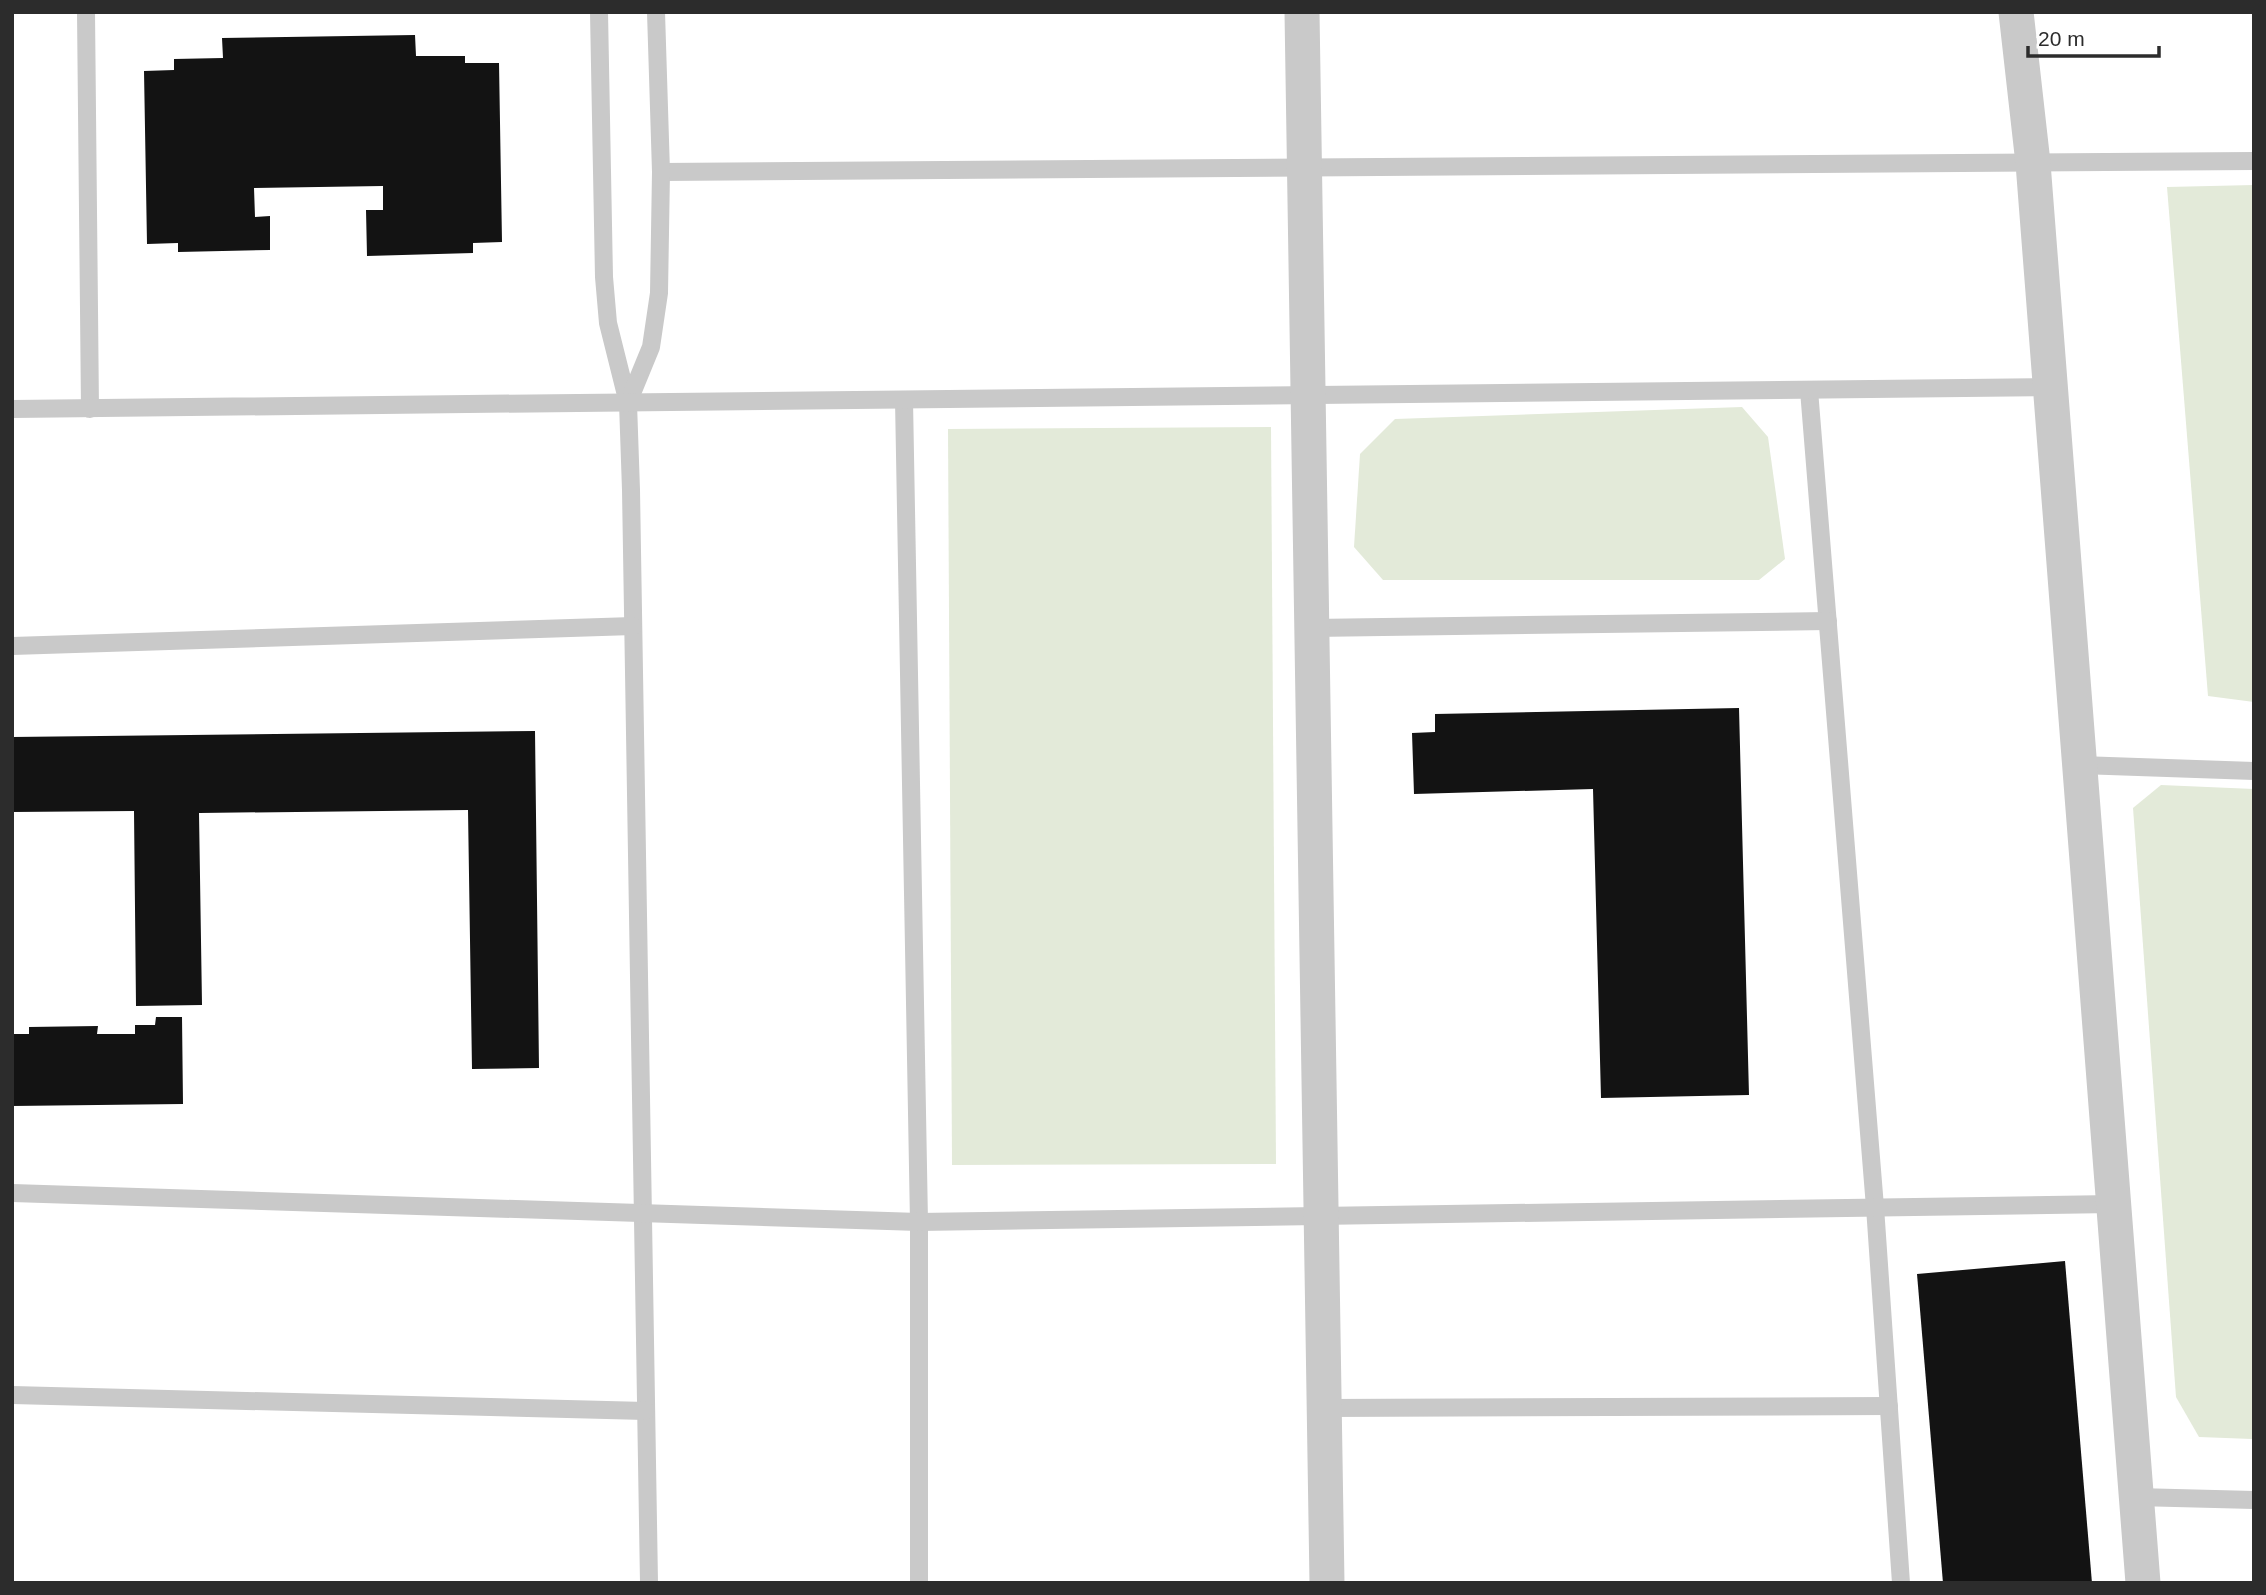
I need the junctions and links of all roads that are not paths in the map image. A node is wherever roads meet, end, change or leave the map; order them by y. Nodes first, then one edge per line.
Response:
1 (86, 12) edge
2 (599, 12) edge
3 (656, 12) edge
4 (1302, 12) edge
5 (2016, 12) edge
6 (2254, 161) edge
7 (2033, 163) junction
8 (1305, 168) junction
9 (661, 172) junction
10 (2050, 387) junction
11 (1809, 390) junction
12 (1308, 396) junction
13 (904, 400) junction
14 (628, 403) junction
15 (90, 408) junction
16 (12, 410) edge
17 (1828, 621) junction
18 (634, 626) junction
19 (1312, 628) junction
20 (12, 646) edge
21 (2080, 765) junction
22 (2254, 771) edge
23 (12, 1193) edge
24 (2113, 1203) junction
25 (1875, 1207) junction
26 (643, 1213) junction
27 (1321, 1216) junction
28 (919, 1222) junction
29 (12, 1395) edge
30 (1889, 1406) junction
31 (1324, 1408) junction
32 (646, 1411) junction
33 (2136, 1497) junction
34 (2254, 1500) edge
35 (649, 1583) edge
36 (919, 1583) edge
37 (1327, 1583) edge
38 (1901, 1583) edge
39 (2143, 1583) edge

1 - 15 lane
2 - 14 lane
3 - 9 lane
4 - 8 street
5 - 7 street
6 - 7 lane
7 - 8 lane
7 - 10 street
8 - 9 lane
8 - 12 street
9 - 14 lane
10 - 11 lane
10 - 21 street
11 - 12 lane
11 - 17 lane
12 - 13 lane
12 - 19 street
13 - 14 lane
13 - 28 lane
14 - 15 lane
14 - 18 lane
15 - 16 lane
17 - 19 lane
17 - 25 lane
18 - 20 lane
18 - 26 lane
19 - 27 street
21 - 22 lane
21 - 24 street
23 - 26 lane
24 - 25 lane
24 - 33 street
25 - 27 lane
25 - 30 lane
26 - 28 lane
26 - 32 lane
27 - 28 lane
27 - 31 street
28 - 36 lane
29 - 32 lane
30 - 31 lane
30 - 38 lane
31 - 37 street
32 - 35 lane
33 - 34 lane
33 - 39 street

